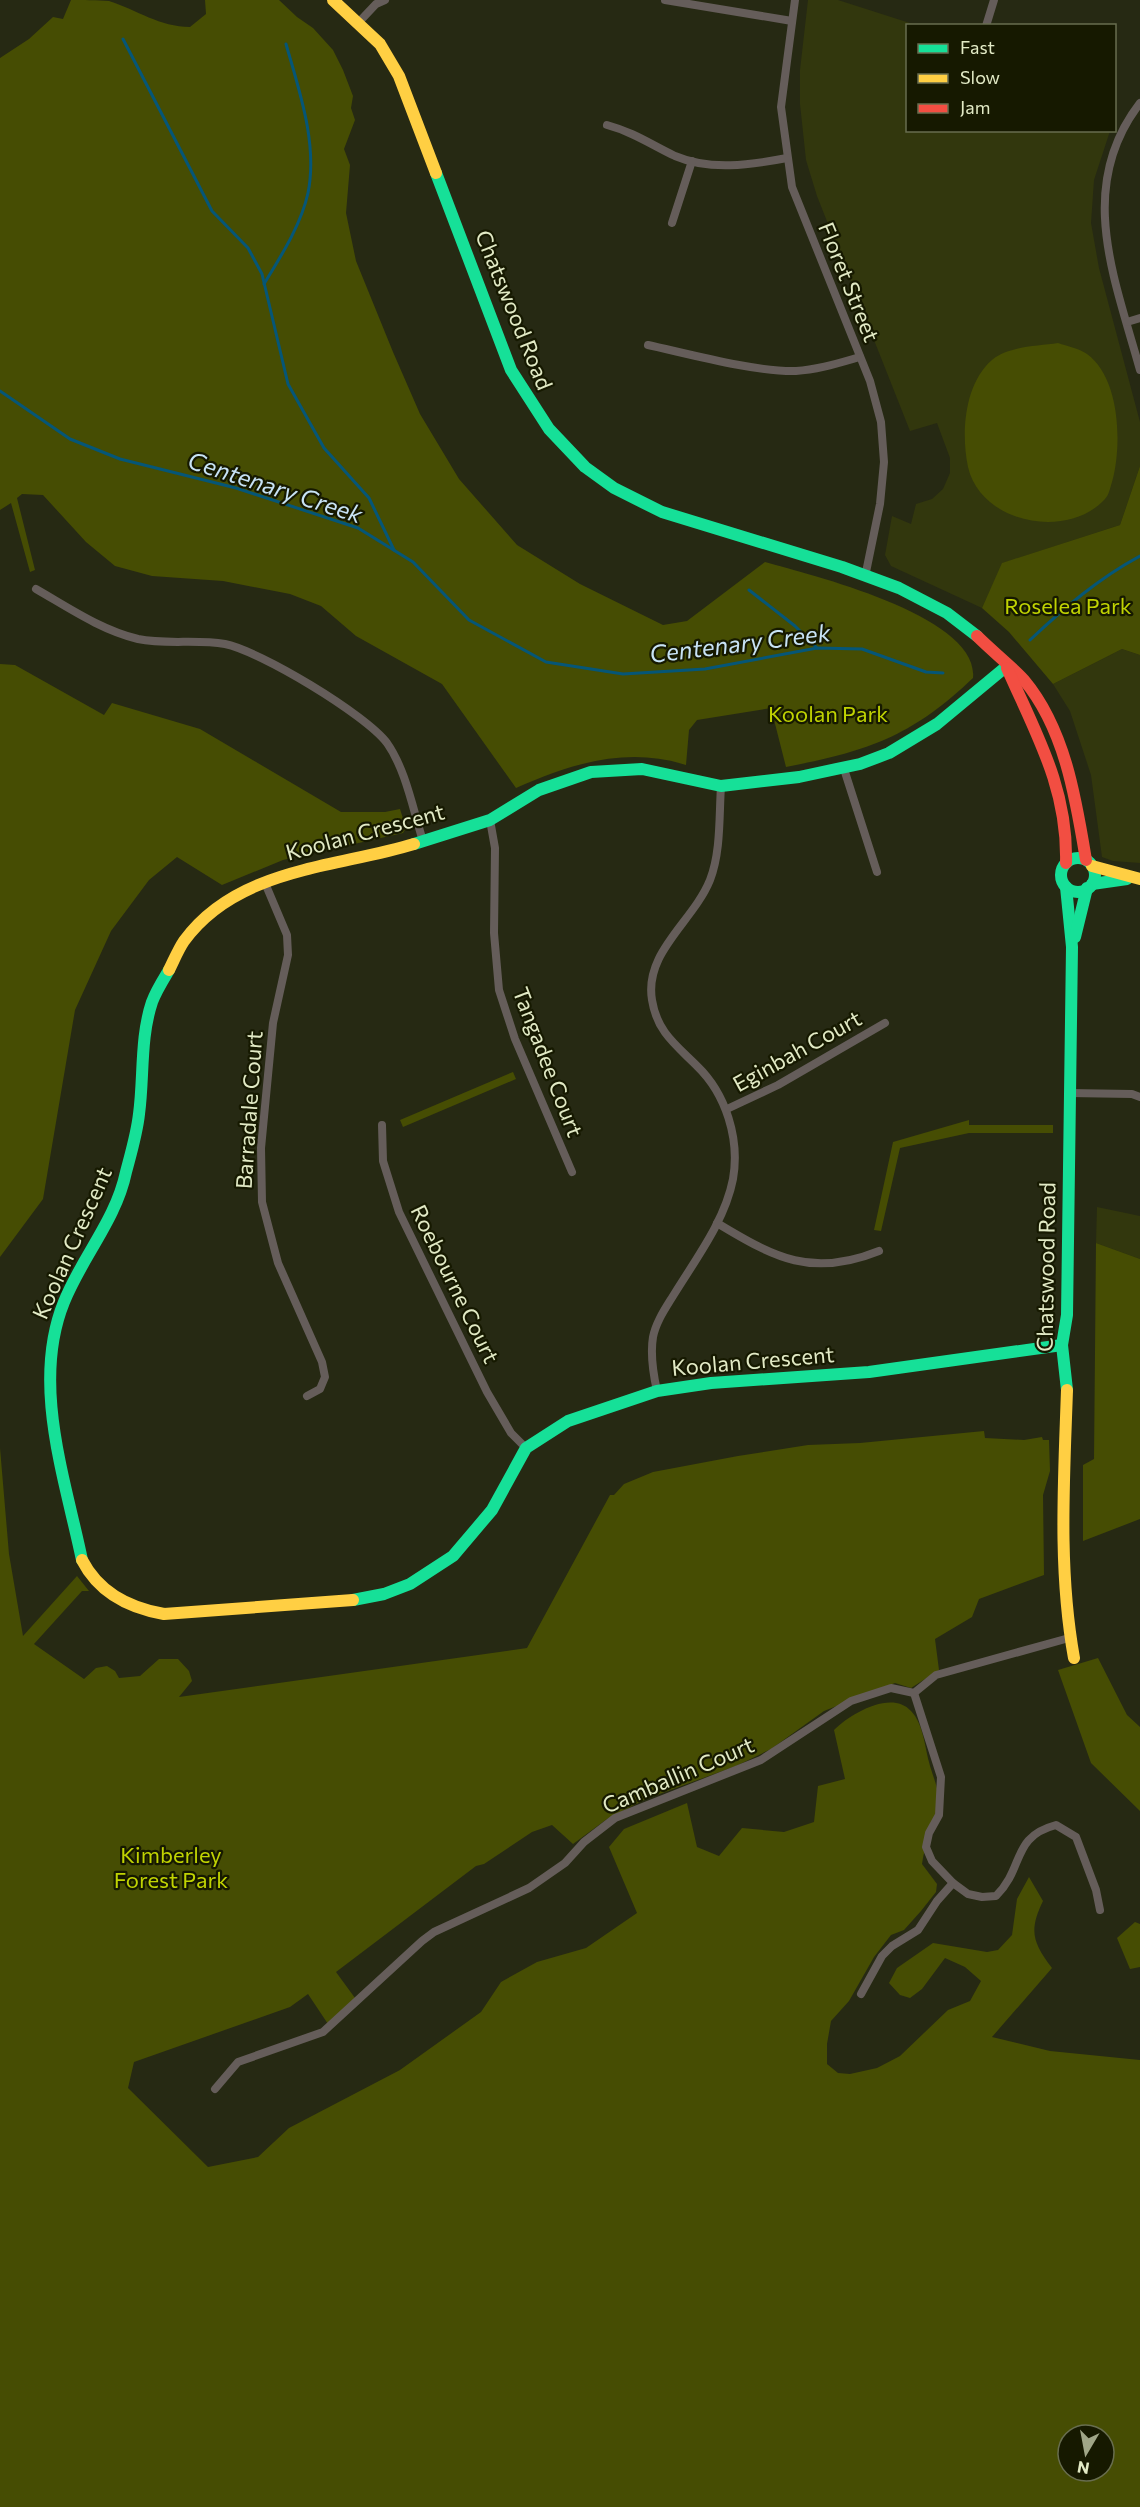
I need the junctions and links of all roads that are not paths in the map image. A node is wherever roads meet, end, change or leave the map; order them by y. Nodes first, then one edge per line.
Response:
1 (333, 0) edge
2 (385, 0) edge
3 (665, 0) edge
4 (795, 0) edge
5 (994, 0) edge
6 (359, 21) junction
7 (792, 21) junction
8 (987, 24) edge
9 (1140, 103) edge
10 (607, 126) dead end
11 (786, 158) junction
12 (692, 161) junction
13 (672, 224) dead end
14 (1140, 318) edge
15 (1126, 322) junction
16 (648, 345) dead end
17 (860, 357) junction
18 (1140, 370) edge
19 (865, 577) junction
20 (36, 589) dead end
21 (1007, 666) junction
22 (1047, 734) junction
23 (844, 769) junction
24 (721, 786) junction
25 (490, 820) junction
26 (423, 841) junction
27 (1066, 862) junction
28 (1089, 863) junction
29 (877, 872) dead end
30 (1137, 879) edge
31 (266, 883) junction
32 (1066, 886) junction
33 (1090, 886) junction
34 (1072, 948) junction
35 (885, 1023) dead end
36 (1070, 1093) junction
37 (1137, 1094) edge
38 (726, 1109) junction
39 (382, 1125) dead end
40 (572, 1172) dead end
41 (717, 1223) junction
42 (879, 1251) dead end
43 (1062, 1345) junction
44 (657, 1391) junction
45 (307, 1396) dead end
46 (526, 1448) junction
47 (1069, 1638) junction
48 (1074, 1658) dead end
49 (914, 1693) junction
50 (953, 1883) junction
51 (1100, 1910) dead end
52 (861, 1994) dead end
53 (215, 2089) dead end

1 - 6 street, Chatswood Road
2 - 6 street
3 - 7 street
4 - 7 street, Floret Street
5 - 8 street
6 - 19 street, Chatswood Road
7 - 11 street, Floret Street
9 - 15 street
10 - 12 street
11 - 12 street
11 - 17 street, Floret Street
12 - 13 street
14 - 15 street
15 - 18 street
16 - 17 street
17 - 19 street, Floret Street
19 - 21 street, Chatswood Road
20 - 26 street
21 - 22 street, Chatswood Road
21 - 23 street, Koolan Crescent
22 - 27 street, Chatswood Road
22 - 28 street, Chatswood Road
23 - 24 street, Koolan Crescent
23 - 29 street
24 - 25 street, Koolan Crescent
24 - 38 street
25 - 26 street, Koolan Crescent
25 - 40 street, Tangadee Court
26 - 31 street, Koolan Crescent
27 - 28 street
27 - 32 street
28 - 30 street
28 - 33 street
30 - 33 street
31 - 45 street, Barradale Court
31 - 46 street, Koolan Crescent
32 - 33 street
32 - 34 street, Chatswood Road
33 - 34 street, Chatswood Road
34 - 36 street, Chatswood Road
35 - 38 street, Eginbah Court
36 - 37 street
36 - 43 street, Chatswood Road
38 - 41 street
39 - 46 street, Roebourne Court
41 - 42 street
41 - 44 street
43 - 44 street, Koolan Crescent
43 - 47 street, Chatswood Road
44 - 46 street, Koolan Crescent
47 - 48 street, Chatswood Road
47 - 49 street
49 - 50 street
49 - 53 street, Camballin Court
50 - 51 street
50 - 52 street

